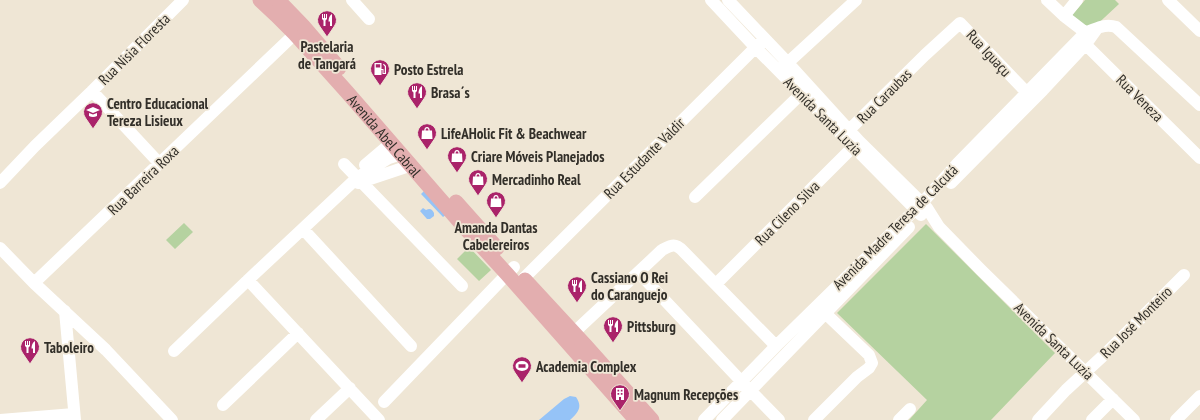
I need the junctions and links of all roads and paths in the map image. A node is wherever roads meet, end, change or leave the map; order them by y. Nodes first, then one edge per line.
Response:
1 (183, 0) edge
2 (260, 0) edge
3 (278, 0) edge
4 (352, 0) edge
5 (856, 0) edge
6 (1047, 0) edge
7 (1077, 0) edge
8 (1168, 0) edge
9 (721, 2) edge
10 (1064, 16) junction
11 (369, 19) dead end
12 (299, 30) junction
13 (1200, 31) edge
14 (1088, 36) junction
15 (764, 39) junction
16 (755, 47) junction
17 (926, 55) joint
18 (787, 62) junction
19 (779, 72) junction
20 (799, 87) junction
21 (92, 91) junction
22 (1030, 96) junction
23 (1200, 106) edge
24 (846, 133) junction
25 (856, 144) junction
26 (396, 148) junction
27 (1200, 158) edge
28 (160, 164) junction
29 (344, 164) dead end
30 (412, 165) junction
31 (356, 179) junction
32 (0, 183) edge
33 (695, 197) dead end
34 (921, 209) junction
35 (304, 229) junction
36 (0, 248) edge
37 (515, 273) junction
38 (639, 273) junction
39 (1184, 275) dead end
40 (248, 280) junction
41 (34, 283) junction
42 (716, 284) junction
43 (462, 286) dead end
44 (65, 311) junction
45 (825, 313) junction
46 (298, 333) junction
47 (570, 336) junction
48 (412, 346) dead end
49 (776, 346) junction
50 (174, 351) dead end
51 (1086, 372) junction
52 (741, 381) junction
53 (350, 388) junction
54 (751, 391) junction
55 (1200, 396) edge
56 (1114, 399) junction
57 (384, 402) dead end
58 (223, 405) dead end
59 (910, 409) dead end
60 (75, 417) edge
61 (0, 420) edge
62 (172, 420) edge
63 (316, 420) edge
64 (379, 420) edge
65 (636, 420) edge
66 (652, 420) edge
67 (704, 420) edge
68 (722, 420) edge
69 (779, 420) edge
70 (814, 420) edge
71 (899, 420) edge
72 (1038, 420) edge
73 (1092, 420) edge
74 (1134, 420) edge
75 (1176, 420) edge

1 - 21 street, Rua Nisia Floresta
2 - 12 main road, Avenida Abel Cabral
3 - 12 main road, Avenida Abel Cabral
4 - 11 street
5 - 18 street
6 - 10 street, Rua Veneza
7 - 10 street
8 - 13 street
9 - 15 street, Avenida Santa Luzia
9 - 16 street, Avenida Santa Luzia
10 - 14 street, Rua Veneza
12 - 26 main road, Avenida Abel Cabral
12 - 28 street, Rua Barreira Roxa
12 - 37 main road, Avenida Abel Cabral
14 - 22 street, Avenida Madre Teresa de Calcutá
14 - 23 street
14 - 27 street, Rua Veneza
15 - 16 street, Rua Estudante Valdir
15 - 18 street, Avenida Santa Luzia
16 - 19 street, Avenida Santa Luzia
16 - 37 street, Rua Estudante Valdir
17 - 22 street, Rua Iguaçu
17 - 24 street, Rua Caraubas
18 - 19 street
18 - 20 street, Avenida Santa Luzia
19 - 20 street, Avenida Santa Luzia
20 - 24 street, Avenida Santa Luzia
20 - 33 street
21 - 28 street
21 - 32 street, Rua Nisia Floresta
22 - 34 street, Avenida Madre Teresa de Calcutá
24 - 25 street, Avenida Santa Luzia
25 - 34 street, Avenida Santa Luzia
25 - 42 street, Rua Cileno Silva
26 - 30 main road, Avenida Abel Cabral
26 - 31 street
28 - 41 street, Rua Barreira Roxa
29 - 31 street
30 - 31 street
30 - 37 main road, Avenida Abel Cabral
31 - 35 street
31 - 43 street
34 - 45 street, Avenida Madre Teresa de Calcutá
34 - 49 street, Avenida Madre Teresa de Calcutá
34 - 51 street, Avenida Santa Luzia
35 - 40 street
35 - 48 street
36 - 41 street
37 - 47 main road, Avenida Abel Cabral
37 - 57 street
38 - 42 street
38 - 47 street
38 - 52 street
39 - 51 street, Rua José Monteiro
40 - 46 street
40 - 50 street
41 - 44 street
42 - 49 street
44 - 60 street
44 - 62 street
45 - 54 street, Avenida Madre Teresa de Calcutá
45 - 70 street
46 - 53 street
46 - 58 street
47 - 65 main road, Avenida Abel Cabral
47 - 66 main road, Avenida Abel Cabral
49 - 52 street, Avenida Madre Teresa de Calcutá
51 - 56 street, Avenida Santa Luzia
51 - 72 street, Rua José Monteiro
52 - 54 street
52 - 67 street, Avenida Madre Teresa de Calcutá
53 - 63 street
53 - 64 street
54 - 68 street, Avenida Madre Teresa de Calcutá
54 - 69 street
55 - 75 street
56 - 73 street
56 - 74 street, Avenida Santa Luzia
59 - 71 street
60 - 61 street

